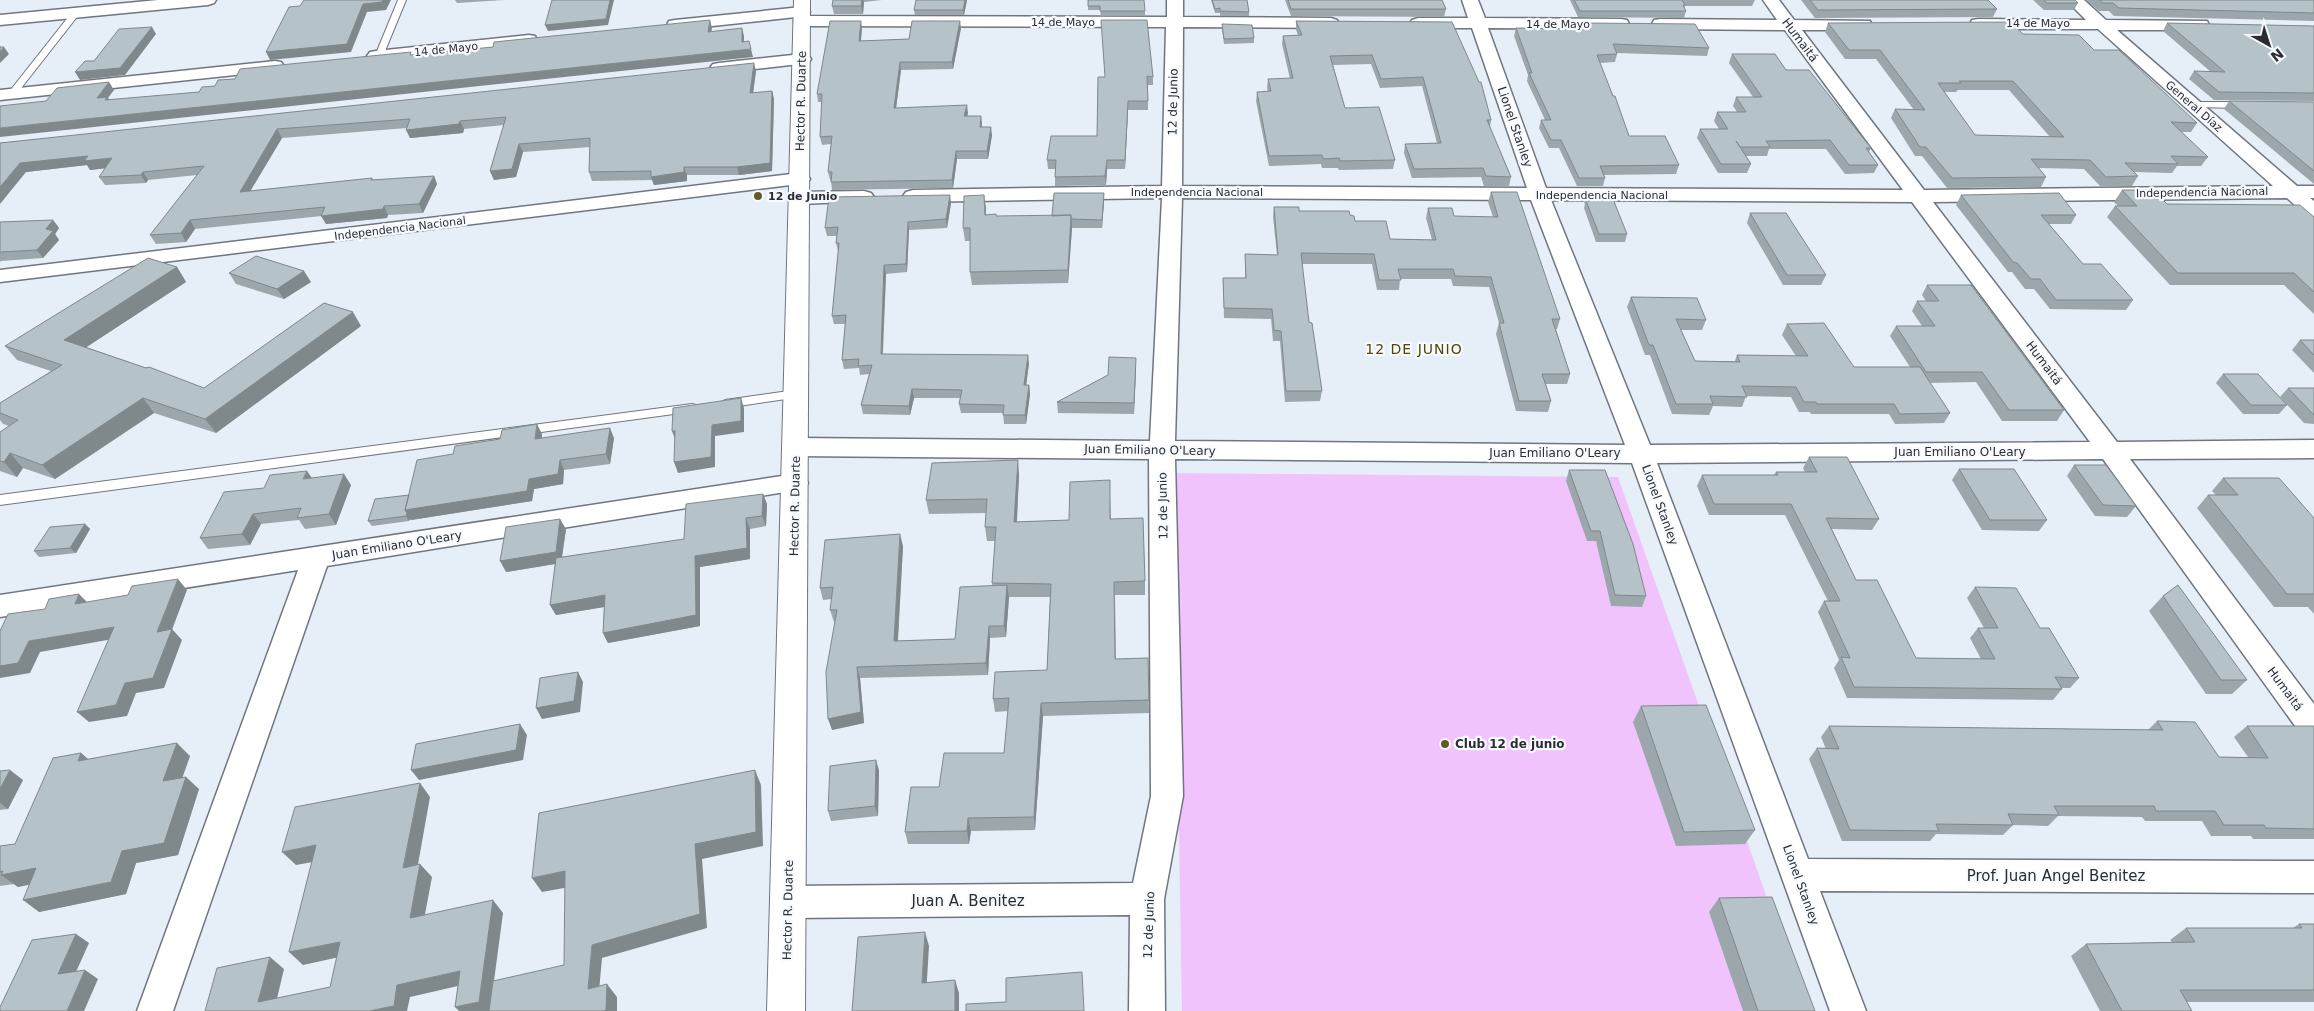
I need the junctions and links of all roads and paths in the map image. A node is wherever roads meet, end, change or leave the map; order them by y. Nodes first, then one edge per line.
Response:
1 (208, 0) edge
2 (402, 0) edge
3 (1175, 0) edge
4 (1771, 0) edge
5 (2074, 0) edge
6 (802, 11) edge
7 (1475, 12) edge
8 (76, 13) junction
9 (0, 20) edge
10 (1174, 22) junction
11 (1351, 23) edge
12 (1400, 23) edge
13 (2099, 23) junction
14 (1879, 24) edge
15 (1959, 24) edge
16 (1789, 25) junction
17 (2216, 25) edge
18 (660, 26) edge
19 (543, 38) edge
20 (378, 56) junction
21 (359, 58) edge
22 (802, 59) junction
23 (289, 65) edge
24 (703, 70) edge
25 (6, 94) edge
26 (2192, 105) junction
27 (2258, 105) edge
28 (800, 188) junction
29 (2291, 191) junction
30 (1172, 192) junction
31 (2314, 192) edge
32 (1539, 195) junction
33 (1918, 196) junction
34 (2314, 212) edge
35 (0, 276) edge
36 (796, 394) junction
37 (796, 447) junction
38 (2314, 449) edge
39 (1162, 450) junction
40 (2110, 451) junction
41 (1641, 454) junction
42 (795, 483) junction
43 (0, 500) edge
44 (316, 558) junction
45 (0, 606) edge
46 (2314, 728) edge
47 (1797, 875) junction
48 (2314, 877) edge
49 (1147, 899) junction
50 (788, 902) junction
51 (155, 1011) edge
52 (786, 1011) edge
53 (1147, 1011) edge
54 (1848, 1011) edge

1 - 8 street
2 - 20 lane
3 - 10 street, 12 de Junio
4 - 16 street, Humaitá
5 - 13 street, General Díaz
6 - 10 street, 14 de Mayo
6 - 18 street, 14 de Mayo
6 - 22 street, Hector R. Duarte
7 - 12 street, 14 de Mayo
7 - 16 street, 14 de Mayo
7 - 32 street, Lionel Stanley
8 - 9 street
8 - 25 lane
10 - 11 street, 14 de Mayo
10 - 30 street, 12 de Junio
13 - 15 street, 14 de Mayo
13 - 17 street, 14 de Mayo
13 - 26 street, General Díaz
14 - 16 street, 14 de Mayo
16 - 33 street, Humaitá
19 - 20 street, 14 de Mayo
20 - 21 street, 14 de Mayo
22 - 24 street
22 - 28 street, Hector R. Duarte
23 - 25 street
26 - 27 lane
26 - 29 street, General Díaz
28 - 30 street, Independencia Nacional
28 - 35 street, Independencia Nacional
28 - 36 street, Hector R. Duarte
29 - 31 street, Independencia Nacional
29 - 33 street, Independencia Nacional
29 - 34 street, General Díaz
30 - 32 street, Independencia Nacional
30 - 39 street, 12 de Junio
32 - 33 street, Independencia Nacional
32 - 41 street, Lionel Stanley
33 - 40 street, Humaitá
36 - 37 street, Hector R. Duarte
36 - 43 lane
37 - 39 street, Juan Emiliano O'Leary
37 - 42 street, Hector R. Duarte
38 - 40 street, Juan Emiliano O'Leary
39 - 41 street, Juan Emiliano O'Leary
39 - 49 street, 12 de Junio
40 - 41 street, Juan Emiliano O'Leary
40 - 46 street, Humaitá
41 - 47 street, Lionel Stanley
42 - 44 street, Juan Emiliano O'Leary
42 - 50 street, Hector R. Duarte
44 - 45 street, Juan Emiliano O'Leary
44 - 51 street
47 - 48 street, Prof. Juan Angel Benitez
47 - 54 street, Lionel Stanley
49 - 50 street, Juan A. Benitez
49 - 53 street, 12 de Junio
50 - 52 street, Hector R. Duarte

